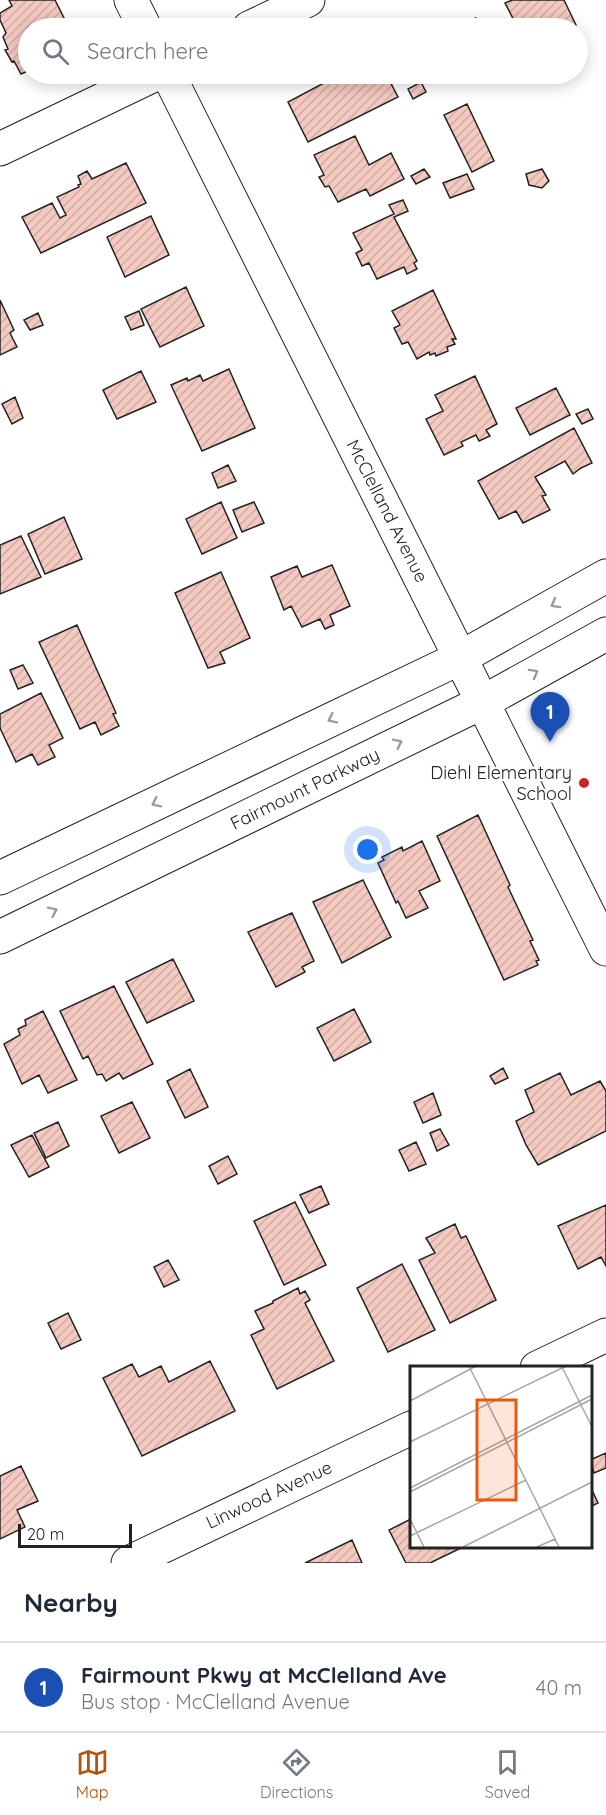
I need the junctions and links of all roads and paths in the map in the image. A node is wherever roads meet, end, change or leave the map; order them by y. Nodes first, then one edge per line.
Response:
1 (131, 0) edge
2 (308, 0) edge
3 (140, 18) edge
4 (270, 18) edge
5 (135, 84) edge
6 (173, 84) edge
7 (0, 150) edge
8 (606, 576) edge
9 (606, 634) edge
10 (460, 658) junction
11 (483, 702) junction
12 (0, 878) edge
13 (0, 937) edge
14 (606, 949) edge
15 (606, 1335) edge
16 (541, 1366) edge
17 (410, 1428) edge
18 (128, 1563) edge

1 - 3 street
2 - 4 street
5 - 7 street
6 - 10 street, McClelland Avenue
8 -> 10 street
11 -> 9 street, Fairmount Parkway
10 - 11 street, McClelland Avenue
10 -> 12 street
13 -> 11 street, Fairmount Parkway
11 - 14 street, McClelland Avenue
15 - 16 street
17 - 18 street, Linwood Avenue

